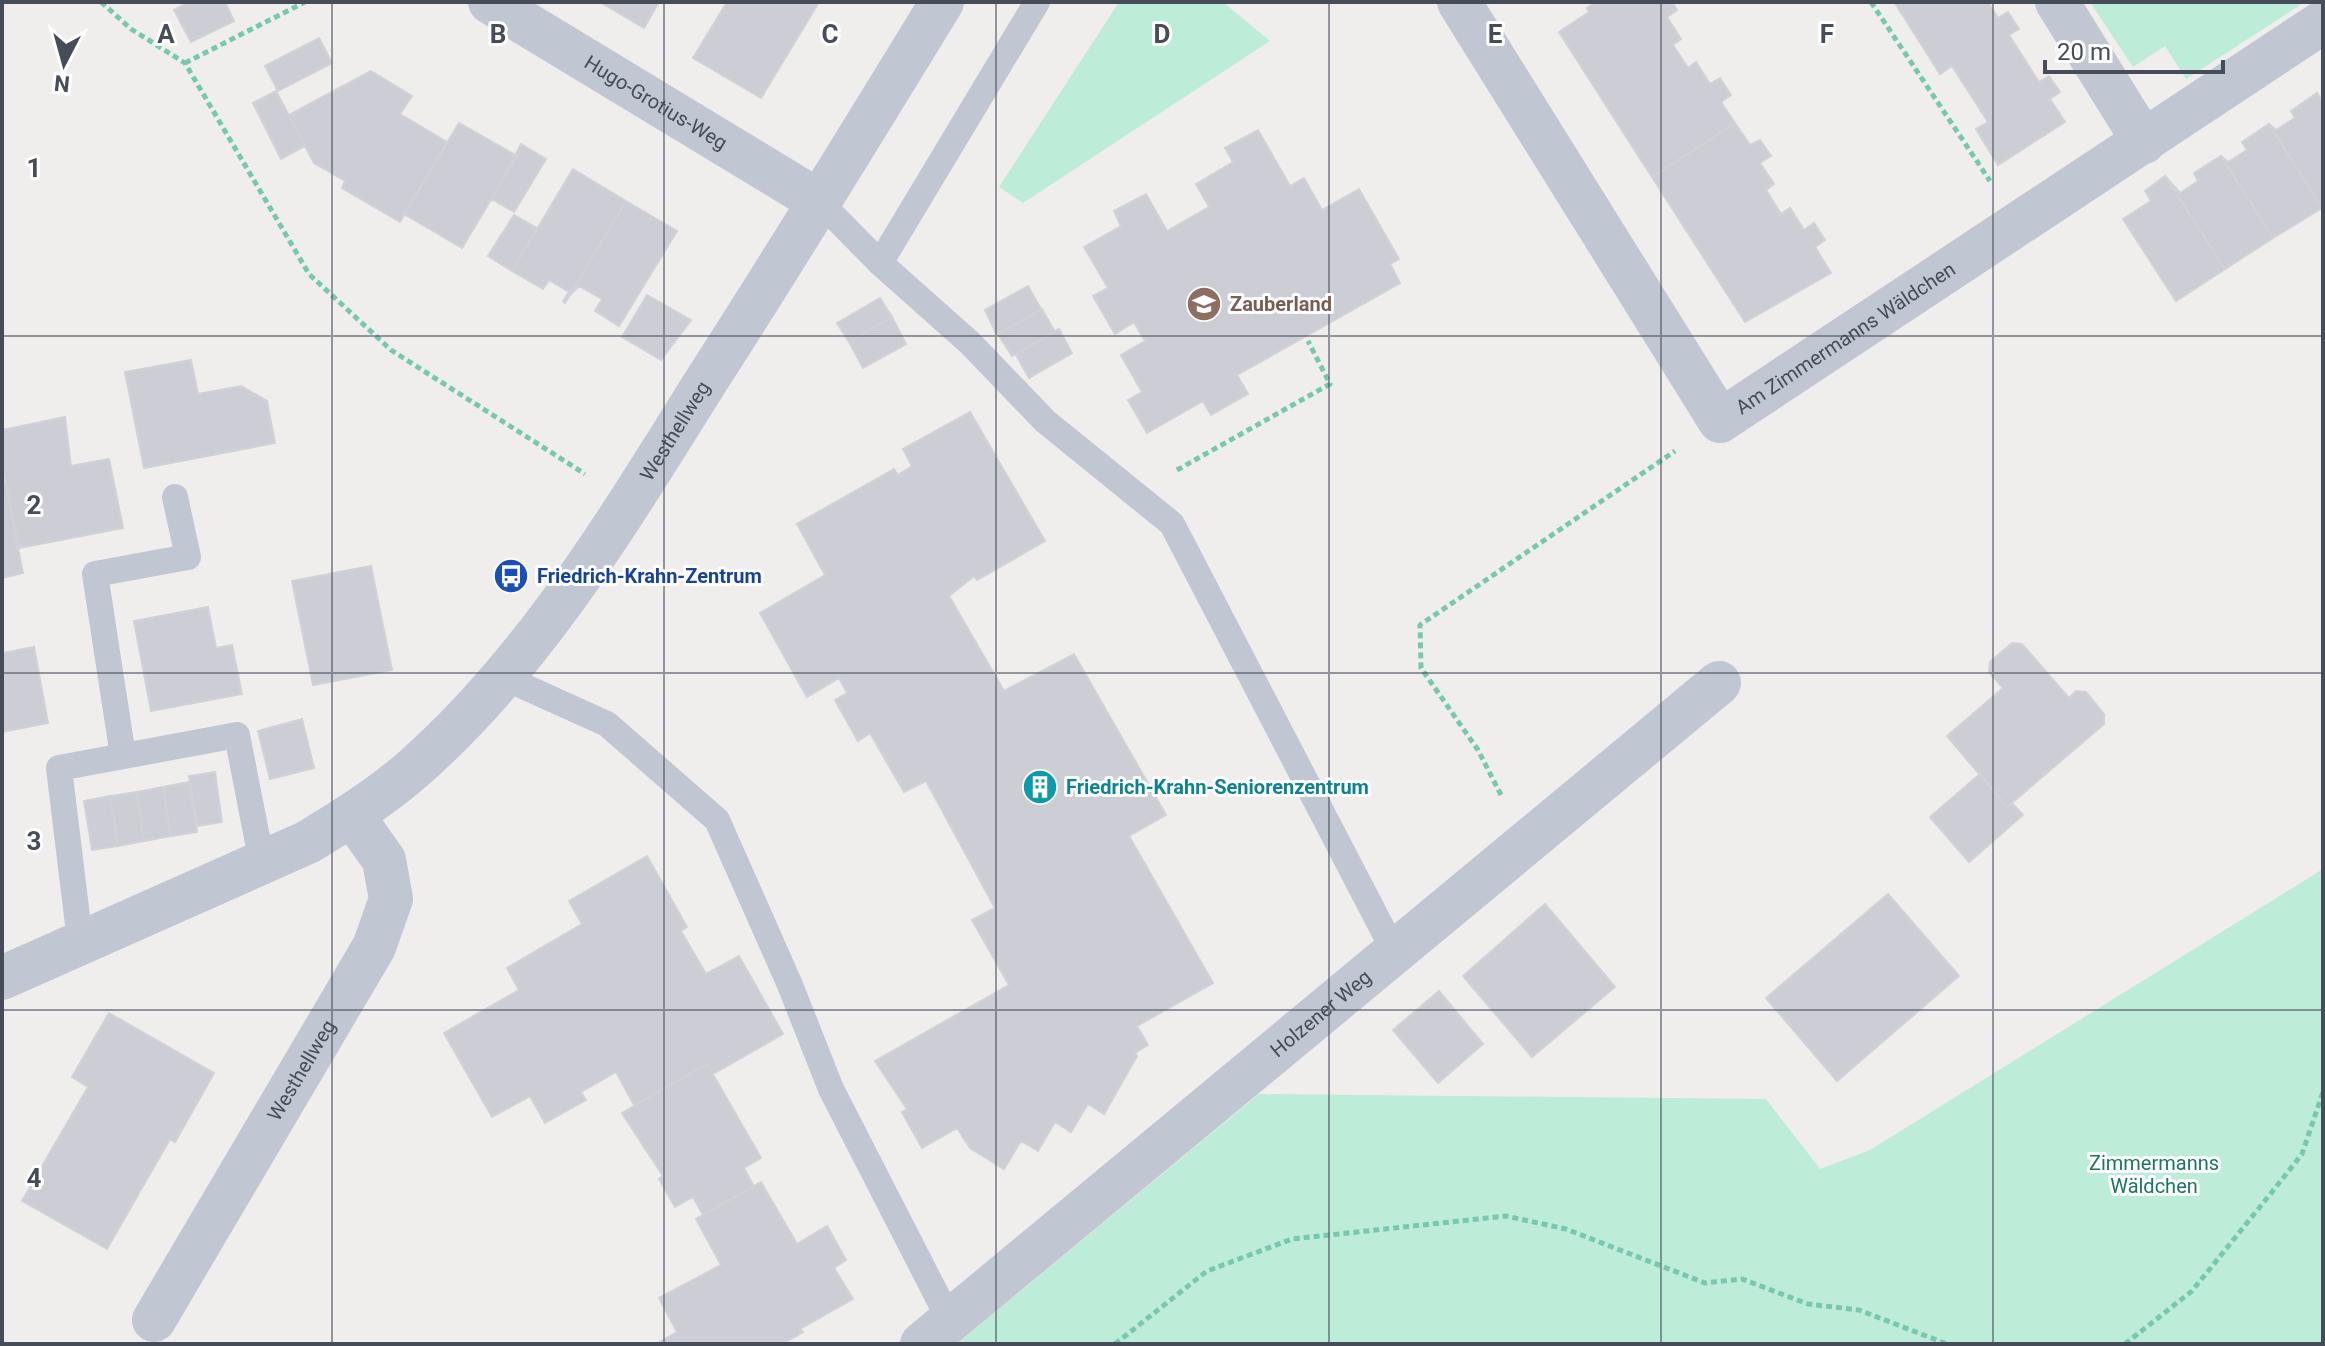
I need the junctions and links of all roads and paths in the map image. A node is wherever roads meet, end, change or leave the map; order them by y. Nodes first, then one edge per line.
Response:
1 (101, 2) edge
2 (305, 2) edge
3 (490, 2) edge
4 (942, 2) edge
5 (1037, 2) edge
6 (1459, 2) edge
7 (1871, 2) edge
8 (2057, 2) edge
9 (2323, 22) edge
10 (185, 63) junction
11 (2144, 142) junction
12 (820, 202) junction
13 (2018, 225) junction
14 (880, 263) junction
15 (1308, 341) dead end
16 (1720, 421) junction
17 (1134, 494) junction
18 (175, 497) dead end
19 (628, 504) junction
20 (501, 676) junction
21 (1719, 683) dead end
22 (123, 756) junction
23 (352, 815) junction
24 (1526, 846) junction
25 (262, 863) junction
26 (80, 941) junction
27 (1394, 951) junction
28 (2, 978) edge
29 (2323, 1092) edge
30 (154, 1320) dead end
31 (936, 1332) edge
32 (1115, 1344) edge
33 (1947, 1344) edge
34 (2125, 1344) edge

1 - 10 path
2 - 10 path
3 - 12 street, Hugo-Grotius-Weg
4 - 12 street, Westhellweg
5 - 14 lane
6 - 16 street, Am Zimmermanns Wäldchen
7 - 13 path
8 - 11 street
9 - 11 street, Am Zimmermanns Wäldchen
10 - 19 path
11 - 13 street, Am Zimmermanns Wäldchen
12 - 14 lane
12 - 19 street, Westhellweg
13 - 16 street, Am Zimmermanns Wäldchen
14 - 17 lane
15 - 17 path
16 - 24 path
17 - 27 lane
18 - 22 lane
19 - 20 street, Westhellweg
20 - 23 street, Westhellweg
20 - 31 lane
21 - 24 street, Holzener Weg
22 - 25 lane
22 - 26 lane
23 - 25 street, Westhellweg
23 - 30 street, Westhellweg
24 - 27 street, Holzener Weg
25 - 26 street, Westhellweg
26 - 28 street, Westhellweg
27 - 31 street, Holzener Weg
29 - 34 path
32 - 33 path

